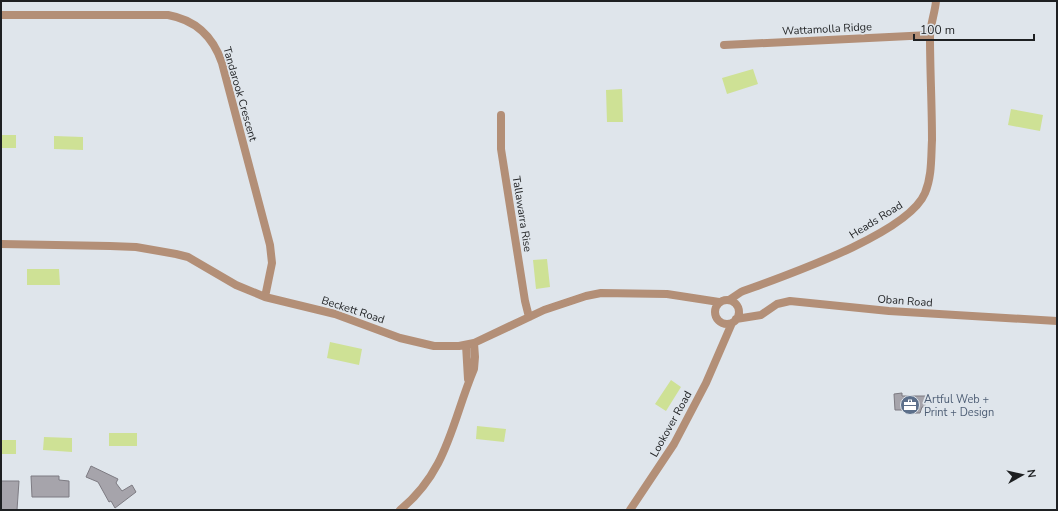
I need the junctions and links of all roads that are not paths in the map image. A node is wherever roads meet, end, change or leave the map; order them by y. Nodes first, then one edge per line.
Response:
1 (936, 1) edge
2 (1, 15) edge
3 (930, 35) junction
4 (724, 45) dead end
5 (501, 114) dead end
6 (1, 244) edge
7 (742, 292) junction
8 (264, 297) junction
9 (698, 300) junction
10 (729, 300) junction
11 (719, 302) junction
12 (715, 311) junction
13 (736, 315) junction
14 (529, 317) junction
15 (1057, 322) edge
16 (722, 323) junction
17 (722, 343) junction
18 (470, 344) junction
19 (400, 510) edge
20 (630, 510) edge

1 - 3 street, Heads Road
2 - 8 street, Tandarook Crescent
3 - 4 street, Wattamolla Ridge
3 - 7 street, Heads Road
5 - 14 street, Tallawarra Rise
6 - 8 street, Beckett Road
7 - 10 street, Heads Road
7 - 13 street
8 - 18 street, Beckett Road
9 - 11 street, Beckett Road
9 - 12 street, Beckett Road
9 - 14 street, Beckett Road
10 - 11 street
10 - 13 street
11 - 12 street
12 - 16 street
13 - 15 street, Oban Road
13 - 16 street
13 - 17 street, Lookover Road
14 - 18 street, Beckett Road
16 - 17 street, Lookover Road
17 - 20 street, Lookover Road
18 - 19 street

